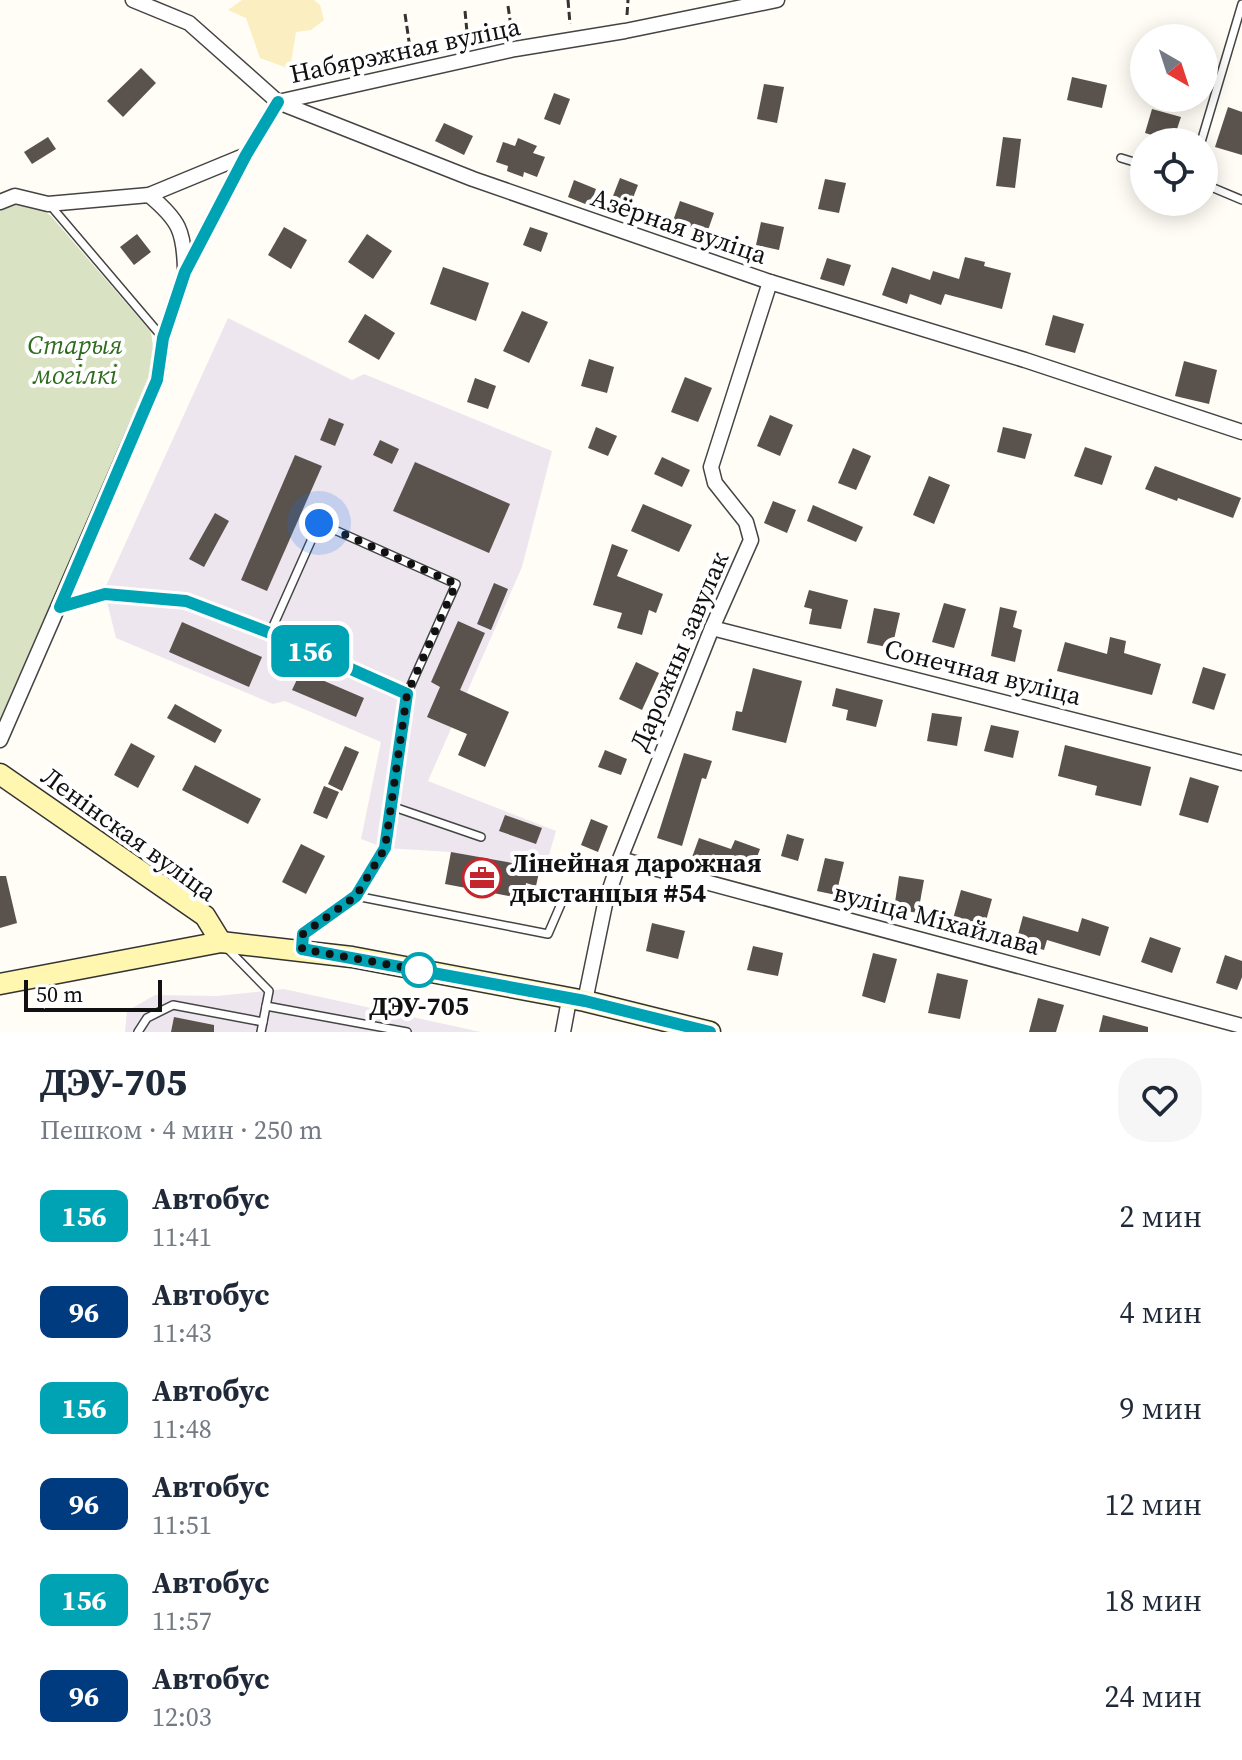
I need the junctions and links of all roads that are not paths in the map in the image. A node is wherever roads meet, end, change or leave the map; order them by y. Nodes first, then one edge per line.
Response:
1 (133, 0) edge
2 (777, 0) edge
3 (1242, 4) edge
4 (278, 102) junction
5 (1205, 128) edge
6 (246, 155) junction
7 (1121, 158) dead end
8 (1130, 161) edge
9 (1218, 190) edge
10 (149, 195) junction
11 (1242, 200) edge
12 (0, 202) edge
13 (48, 204) junction
14 (185, 272) junction
15 (770, 282) junction
16 (163, 338) junction
17 (1242, 432) edge
18 (60, 607) junction
19 (712, 628) junction
20 (270, 633) junction
21 (407, 694) junction
22 (0, 740) edge
23 (1242, 763) edge
24 (0, 774) edge
25 (391, 806) junction
26 (481, 837) dead end
27 (620, 859) junction
28 (356, 896) junction
29 (561, 904) road end
30 (221, 942) junction
31 (302, 949) junction
32 (0, 984) edge
33 (577, 1000) junction
34 (266, 1006) junction
35 (263, 1022) junction
36 (1242, 1026) edge
37 (138, 1032) edge
38 (261, 1032) edge
39 (407, 1032) edge
40 (563, 1032) edge
41 (710, 1032) edge

1 - 4 street, Азёрная вуліца
2 - 4 street, Набярэжная вуліца
3 - 5 lane
4 - 6 street
4 - 15 street, Азёрная вуліца
6 - 10 street
6 - 14 street
7 - 8 lane
9 - 11 lane
10 - 13 street
10 - 14 street
12 - 13 street
13 - 16 lane
14 - 16 street
15 - 17 street, Азёрная вуліца
15 - 19 street, Дарожны завулак
16 - 18 street
18 - 20 lane
18 - 22 street
19 - 23 street, Сонечная вуліца
19 - 27 street, Дарожны завулак
20 - 21 lane
20 - 21 lane
21 - 25 lane
24 - 30 street, Ленінская вуліца
25 - 26 lane
25 - 28 lane
27 - 33 street, Дарожны завулак
27 - 36 street, вуліца Міхайлава
28 - 29 lane
28 - 31 lane
30 - 31 street
30 - 32 street
30 - 34 lane
31 - 33 street
33 - 40 street, Дарожны завулак
33 - 41 street
34 - 35 lane
34 - 39 lane
35 - 37 lane
35 - 38 lane

